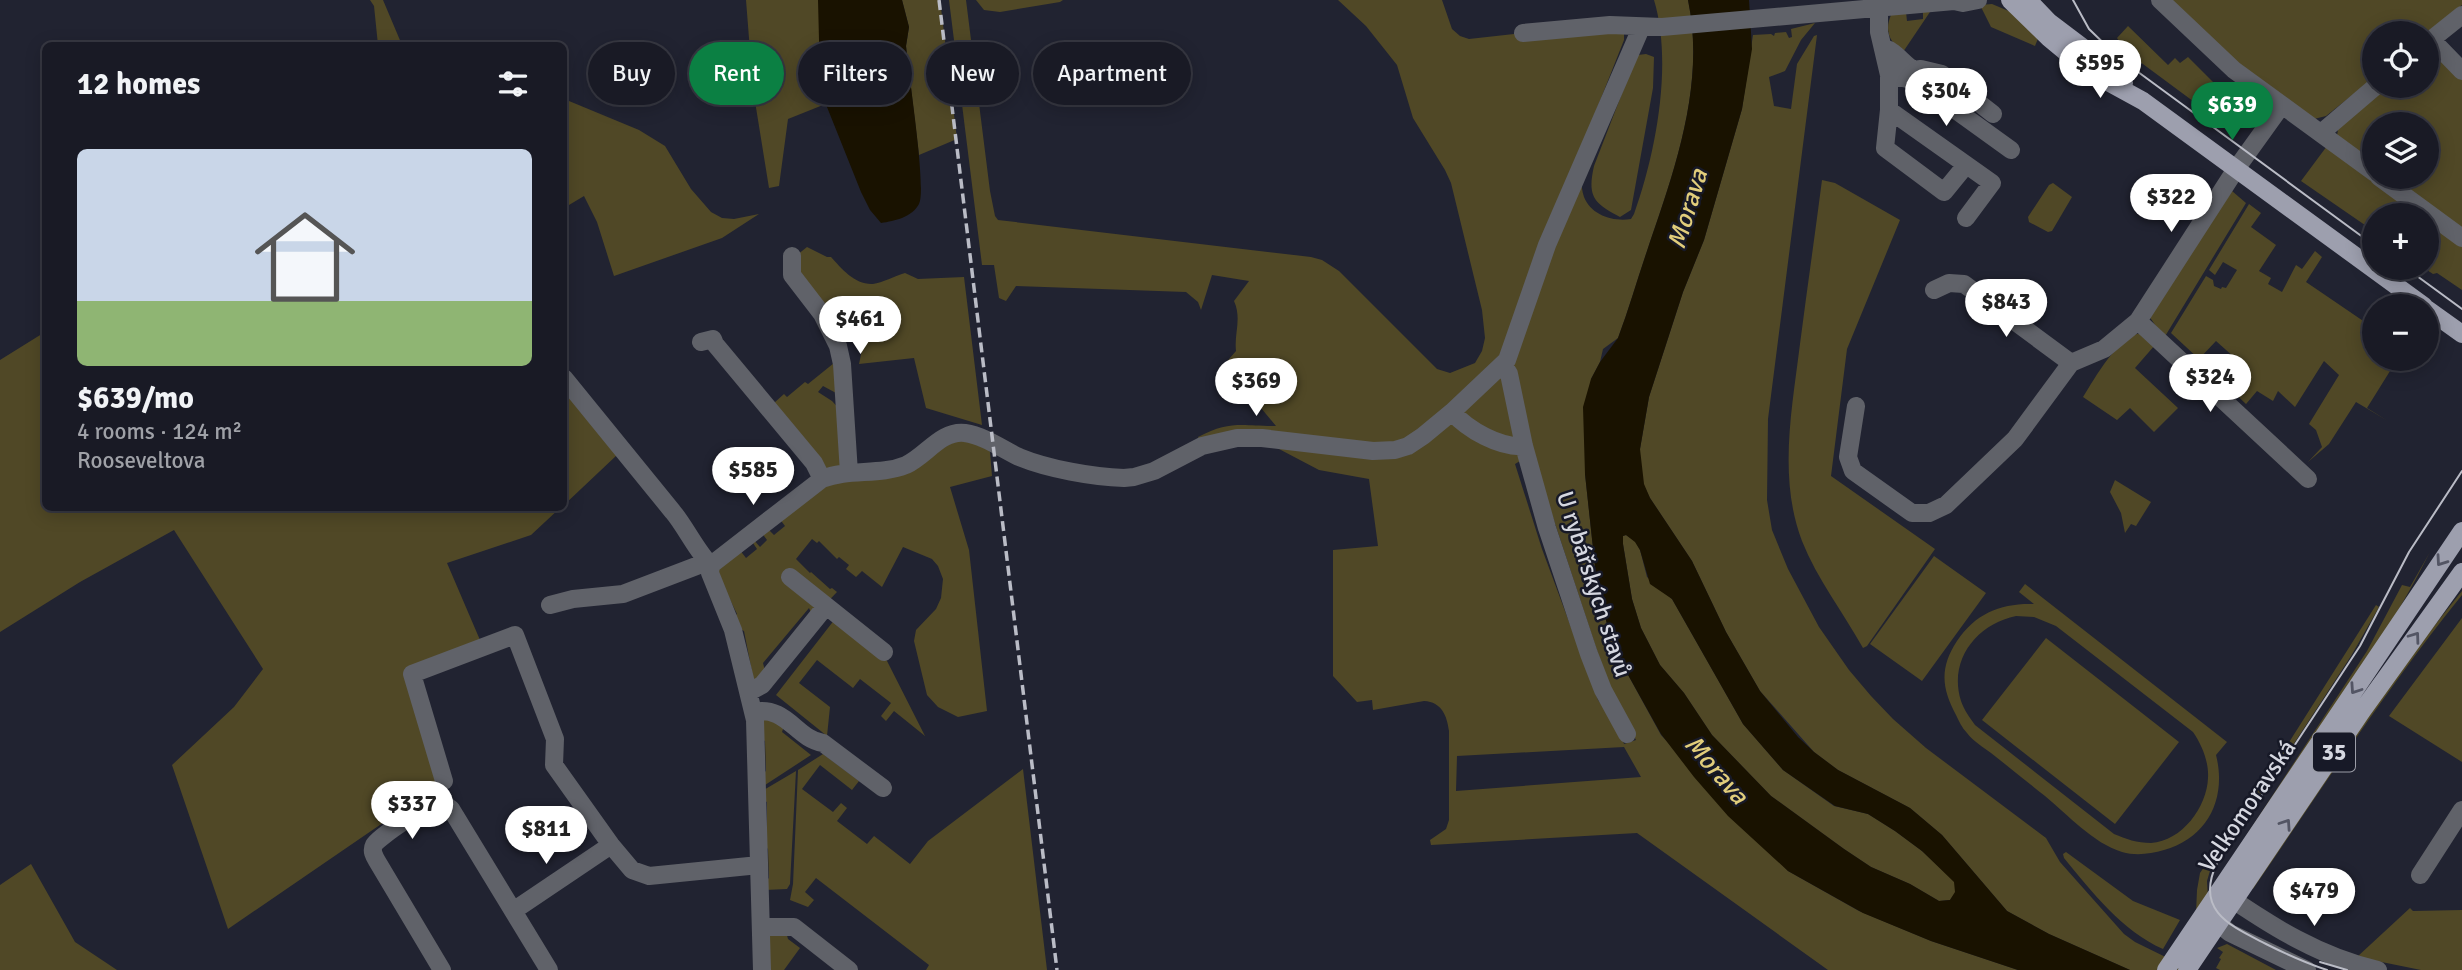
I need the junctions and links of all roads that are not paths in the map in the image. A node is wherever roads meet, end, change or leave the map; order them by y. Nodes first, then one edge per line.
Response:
1 (1978, 0) edge
2 (2010, 0) edge
3 (2028, 0) edge
4 (2160, 0) edge
5 (1955, 1) edge
6 (1879, 8) junction
7 (2462, 15) edge
8 (1641, 28) junction
9 (1523, 33) dead end
10 (2439, 34) edge
11 (1884, 48) junction
12 (2439, 50) edge
13 (2462, 71) edge
14 (1894, 75) junction
15 (2139, 98) junction
16 (2362, 98) edge
17 (1972, 99) junction
18 (2282, 105) junction
19 (1889, 110) junction
20 (1960, 114) junction
21 (1993, 114) dead end
22 (2321, 133) junction
23 (2011, 150) dead end
24 (2362, 163) edge
25 (1966, 164) junction
26 (2236, 169) junction
27 (2395, 189) edge
28 (1966, 218) dead end
29 (2462, 238) edge
30 (792, 256) dead end
31 (1934, 290) dead end
32 (2408, 294) edge
33 (2439, 317) edge
34 (2138, 321) junction
35 (2462, 334) edge
36 (701, 342) dead end
37 (2071, 363) junction
38 (1503, 364) junction
39 (567, 383) edge
40 (1856, 406) dead end
41 (1452, 412) junction
42 (1524, 446) junction
43 (849, 473) junction
44 (822, 479) junction
45 (2308, 479) dead end
46 (2462, 531) edge
47 (711, 565) junction
48 (2462, 572) edge
49 (790, 577) dead end
50 (2462, 580) edge
51 (550, 606) dead end
52 (826, 606) junction
53 (2438, 606) junction
54 (884, 652) dead end
55 (748, 692) junction
56 (753, 712) junction
57 (1627, 734) dead end
58 (444, 781) dead end
59 (883, 788) dead end
60 (2462, 810) edge
61 (611, 845) junction
62 (759, 865) junction
63 (2420, 875) dead end
64 (2227, 896) junction
65 (513, 911) junction
66 (2211, 919) junction
67 (761, 927) junction
68 (2198, 938) junction
69 (442, 970) edge
70 (549, 970) edge
71 (762, 970) edge
72 (849, 970) edge
73 (2166, 970) edge
74 (2187, 970) edge
75 (2307, 970) edge
76 (2378, 970) edge

1 - 5 street
2 - 15 main road
3 - 15 main road
4 - 18 street
5 - 6 street
6 - 8 street
6 - 11 street
7 - 10 street
8 - 9 street
8 - 38 street
11 - 14 street
11 - 17 street
12 - 13 street
14 - 19 street
14 - 20 street
15 - 26 main road
16 - 22 street
17 - 20 street
17 - 21 street
18 - 22 street
18 - 26 street
19 - 25 street
19 - 25 street
20 - 23 street
22 - 24 street
25 - 28 street
26 - 32 main road
26 - 34 street
27 - 29 street
30 - 43 street
31 - 37 street
33 - 35 main road
34 - 37 street
34 - 45 street
36 - 44 street
37 - 40 street
38 - 41 street
38 - 42 street, U rybářských stavů
39 - 47 street
41 - 42 street
41 - 43 street
42 - 57 street, U rybářských stavů
43 - 44 street
44 - 47 street
46 -> 64 main road, Velkomoravská / 35
47 - 51 street
47 - 55 street
48 - 53 main road, Velkomoravská / 35
49 - 52 street
50 - 53 street
52 - 54 street
52 - 55 street
64 -> 53 main road, Velkomoravská / 35
55 - 56 street
56 - 59 street
56 - 62 street
58 - 61 street
60 - 63 street
61 - 62 street
61 - 65 street
62 - 67 street
64 - 66 main road, Velkomoravská / 35
64 - 76 street
65 - 69 street
65 - 70 street
66 - 68 main road, Velkomoravská / 35
66 - 75 street
67 - 71 street
67 - 72 street
68 - 73 main road, 35
68 - 74 main road, 35

